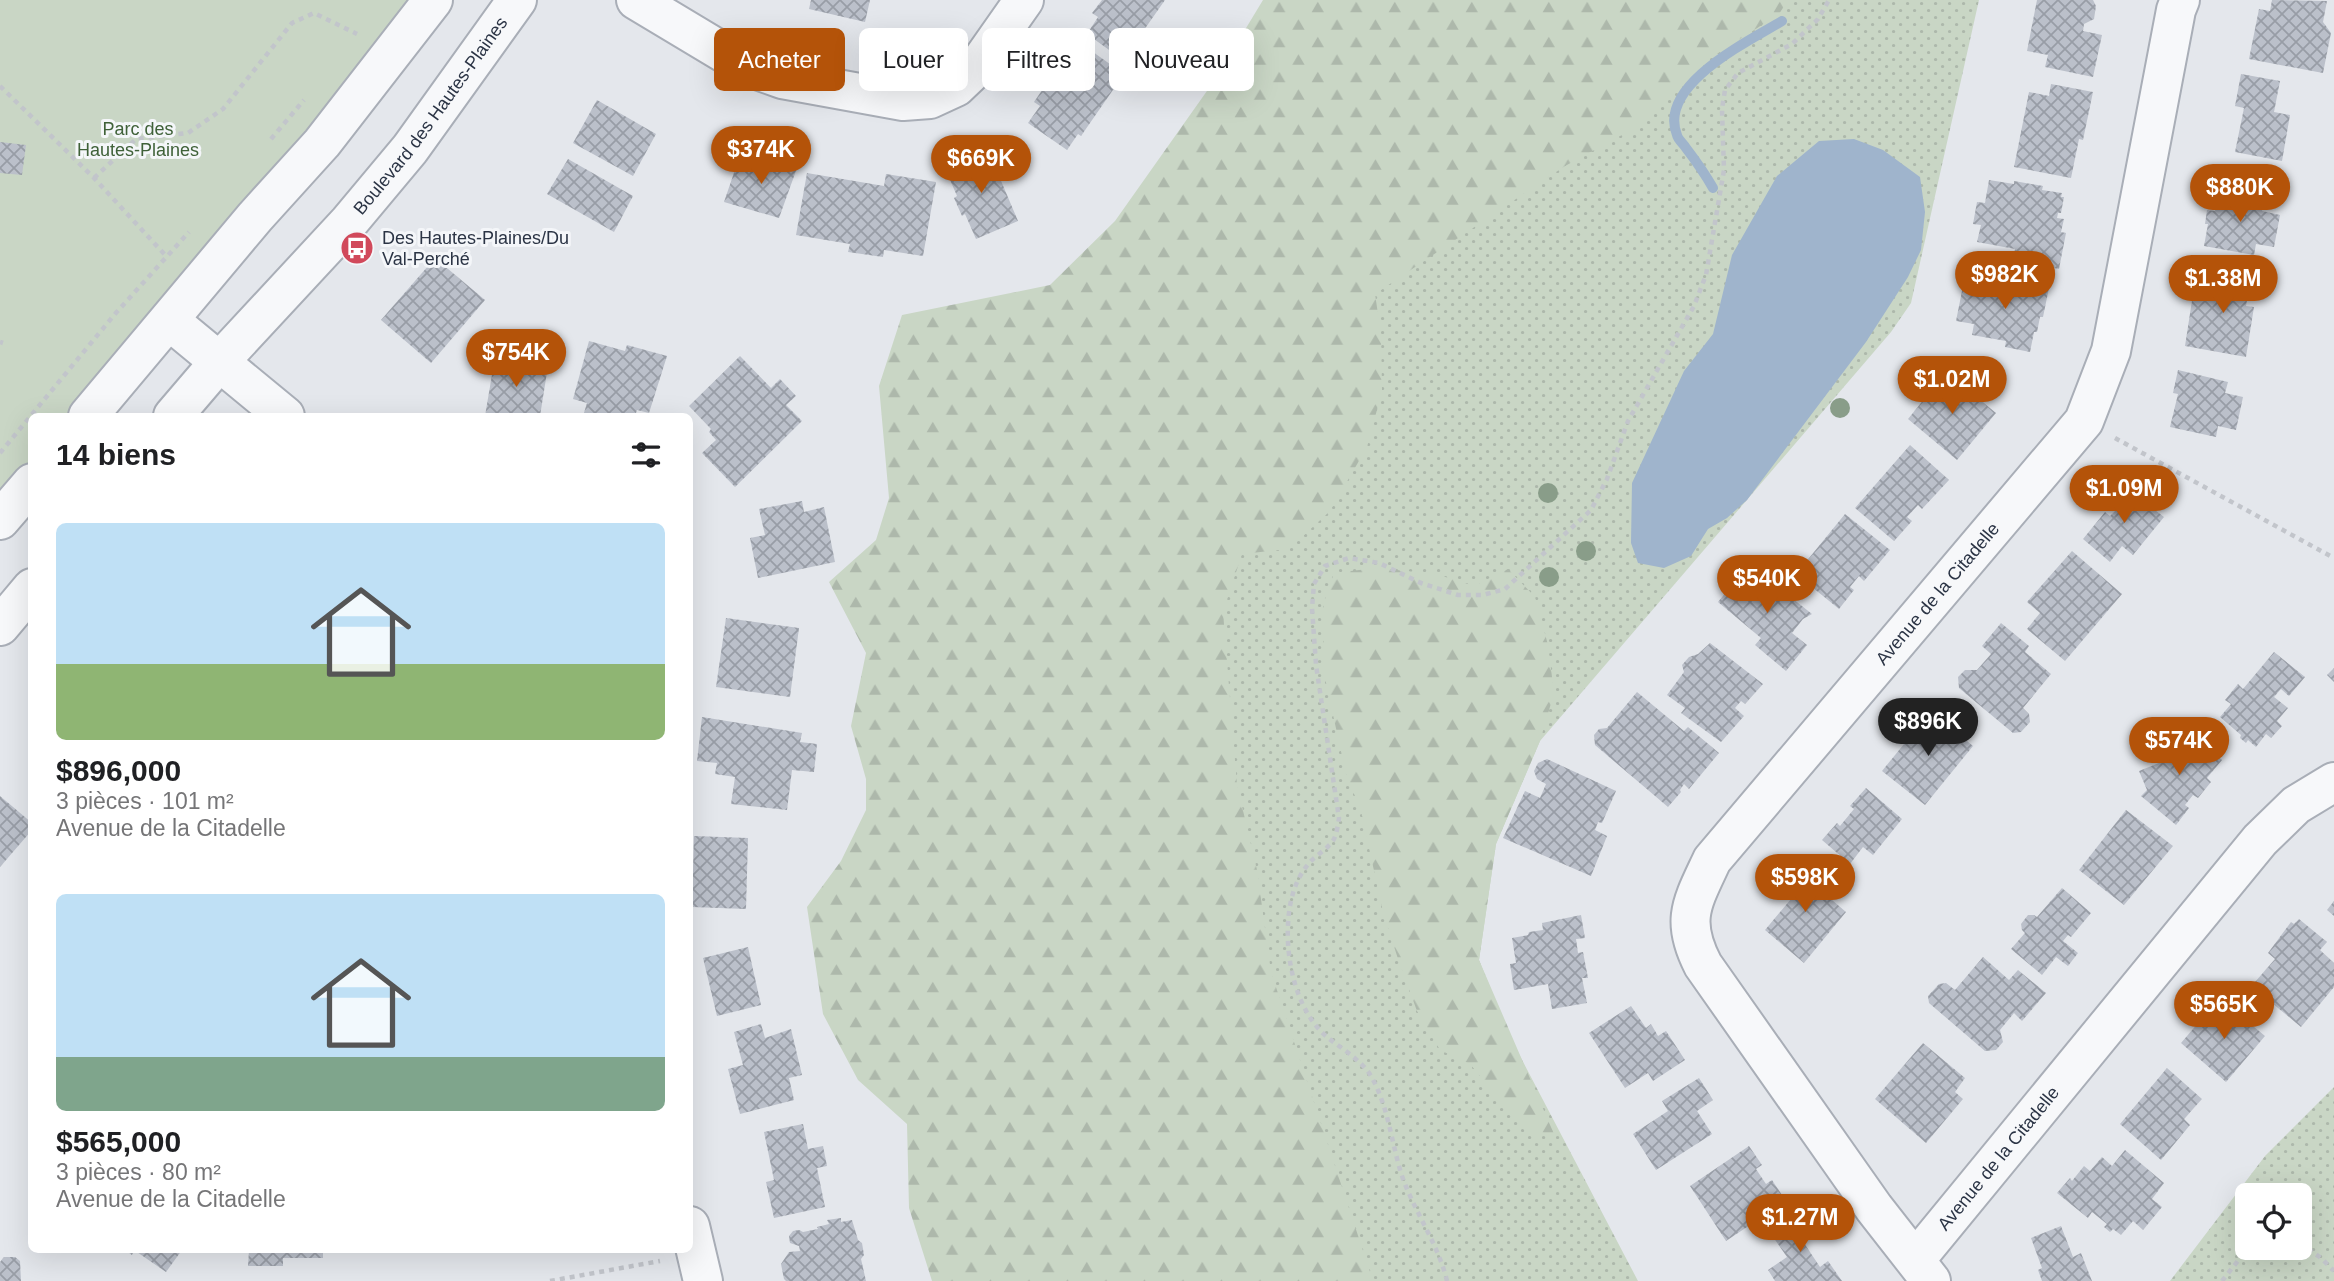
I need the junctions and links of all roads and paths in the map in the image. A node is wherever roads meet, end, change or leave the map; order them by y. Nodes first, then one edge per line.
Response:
1 (433, 0) edge
2 (517, 0) edge
3 (636, 0) edge
4 (1024, 0) edge
5 (1829, 0) edge
6 (2180, 0) edge
7 (351, 42) dead end
8 (0, 86) edge
9 (305, 98) dead end
10 (262, 148) dead end
11 (94, 178) junction
12 (193, 227) dead end
13 (167, 257) junction
14 (170, 321) junction
15 (220, 361) junction
16 (33, 413) edge
17 (92, 413) edge
18 (176, 413) edge
19 (281, 413) edge
20 (28, 419) edge
21 (2084, 421) junction
22 (0, 453) edge
23 (28, 488) edge
24 (0, 520) edge
25 (2334, 558) edge
26 (28, 593) edge
27 (0, 626) edge
28 (2334, 782) edge
29 (2312, 1252) edge
30 (696, 1254) edge
31 (2239, 1260) edge
32 (1923, 1270) edge
33 (2334, 1271) edge
34 (550, 1281) edge
35 (1447, 1281) edge
36 (2222, 1281) edge

1 - 14 street
2 - 15 street, Boulevard des Hautes-Plaines
3 - 4 street
5 - 35 path
6 - 21 street, Avenue de la Citadelle
7 - 11 path
8 - 11 path
9 - 10 path
11 - 13 path
12 - 13 path
13 - 16 path
14 - 15 street
14 - 17 street
15 - 18 street, Boulevard des Hautes-Plaines
15 - 19 street
20 - 22 path
21 - 25 path
21 - 32 street, Avenue de la Citadelle
23 - 24 street
26 - 27 street
28 - 32 street, Avenue de la Citadelle
29 - 33 path
30 - 34 path
31 - 36 path

